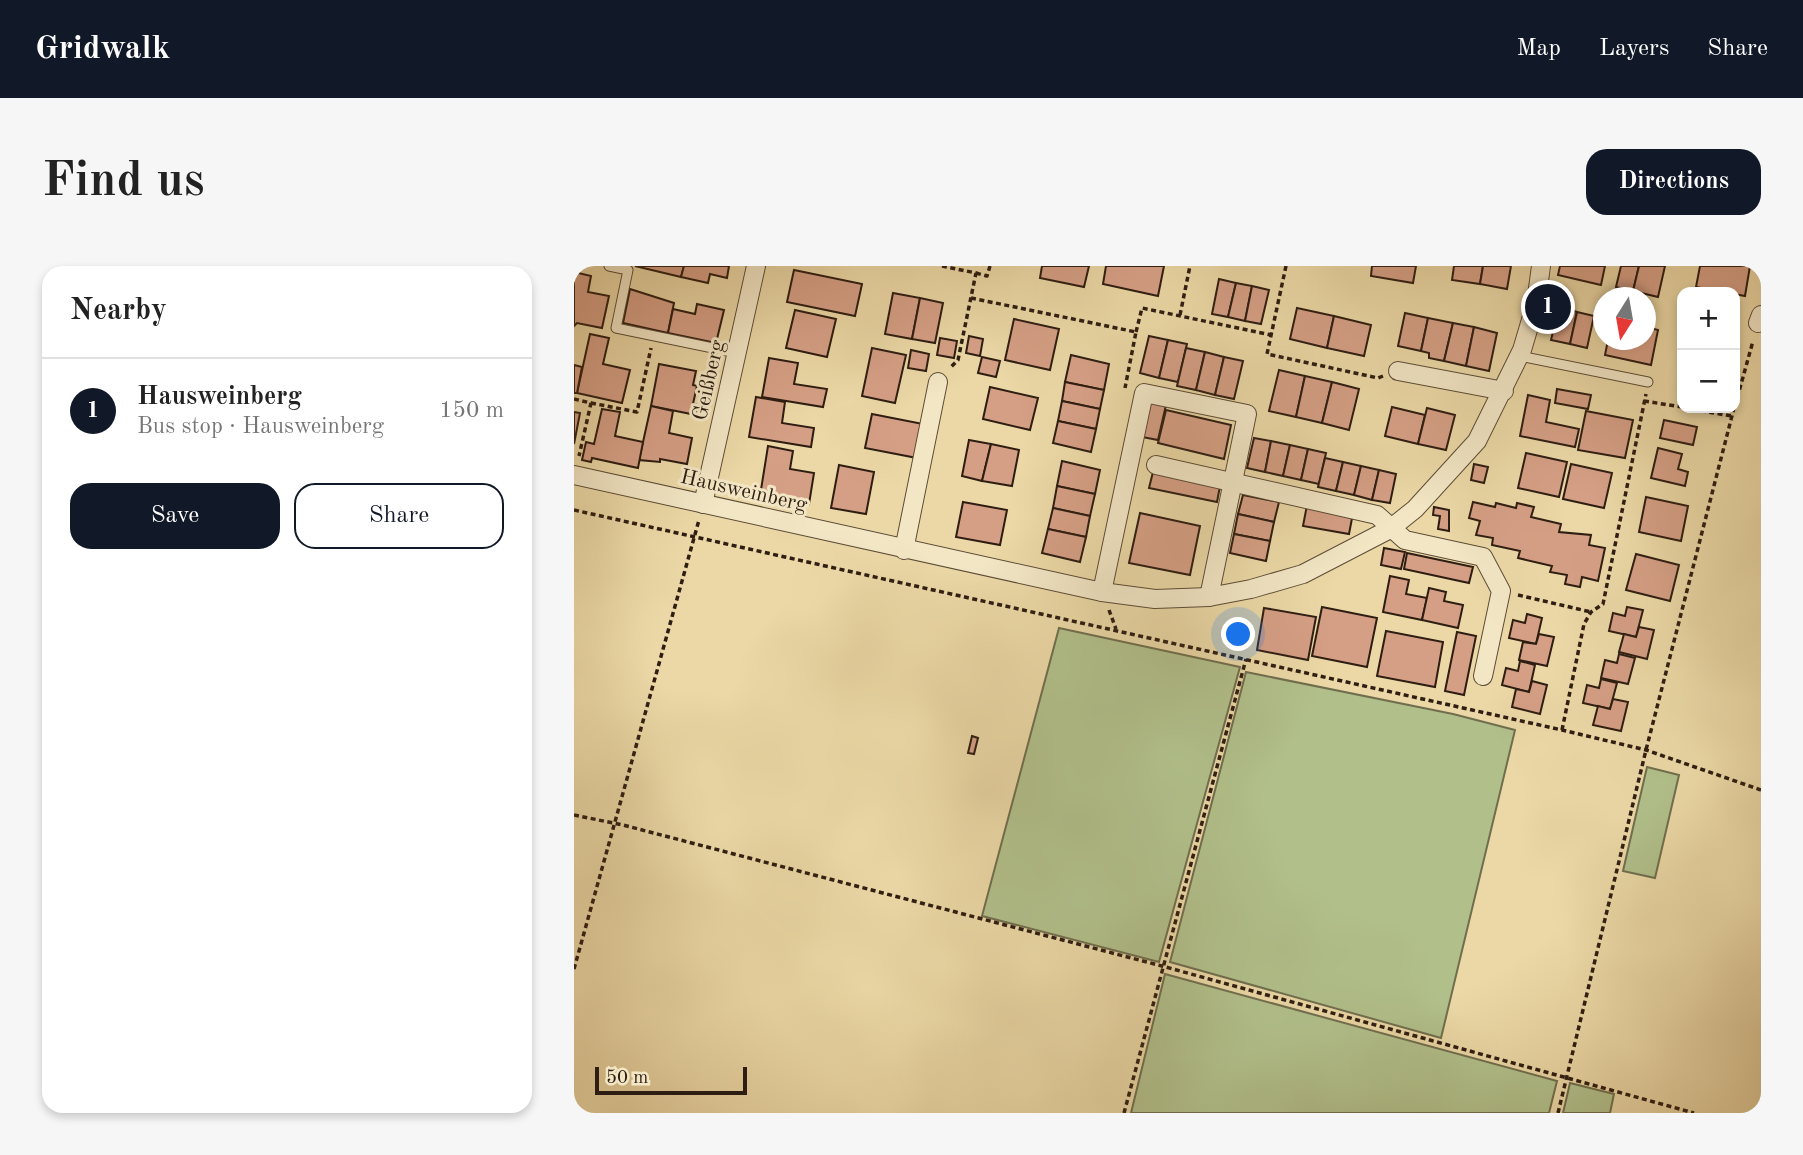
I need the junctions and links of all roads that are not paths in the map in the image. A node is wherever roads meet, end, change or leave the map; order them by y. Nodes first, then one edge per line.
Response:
1 (609, 266) edge
2 (757, 266) edge
3 (1541, 266) edge
4 (737, 353) junction
5 (1520, 356) junction
6 (1398, 371) road end
7 (938, 382) road end
8 (1648, 382) road end
9 (1504, 391) junction
10 (1156, 465) dead end
11 (575, 475) edge
12 (1233, 482) junction
13 (703, 504) junction
14 (1390, 529) junction
15 (904, 550) junction
16 (1102, 592) junction
17 (1209, 597) junction
18 (1483, 676) dead end

1 - 4 lane
2 - 4 street, Geißberg
3 - 5 street, Hausweinberg
4 - 13 street, Geißberg
5 - 8 lane
5 - 9 street, Hausweinberg
6 - 9 street
7 - 15 street
9 - 14 street, Hausweinberg
10 - 12 street
11 - 13 street, Hausweinberg
12 - 14 street
12 - 16 street
12 - 17 street
13 - 15 street, Hausweinberg
14 - 17 street, Hausweinberg
14 - 18 street
15 - 16 street, Hausweinberg
16 - 17 street, Hausweinberg

